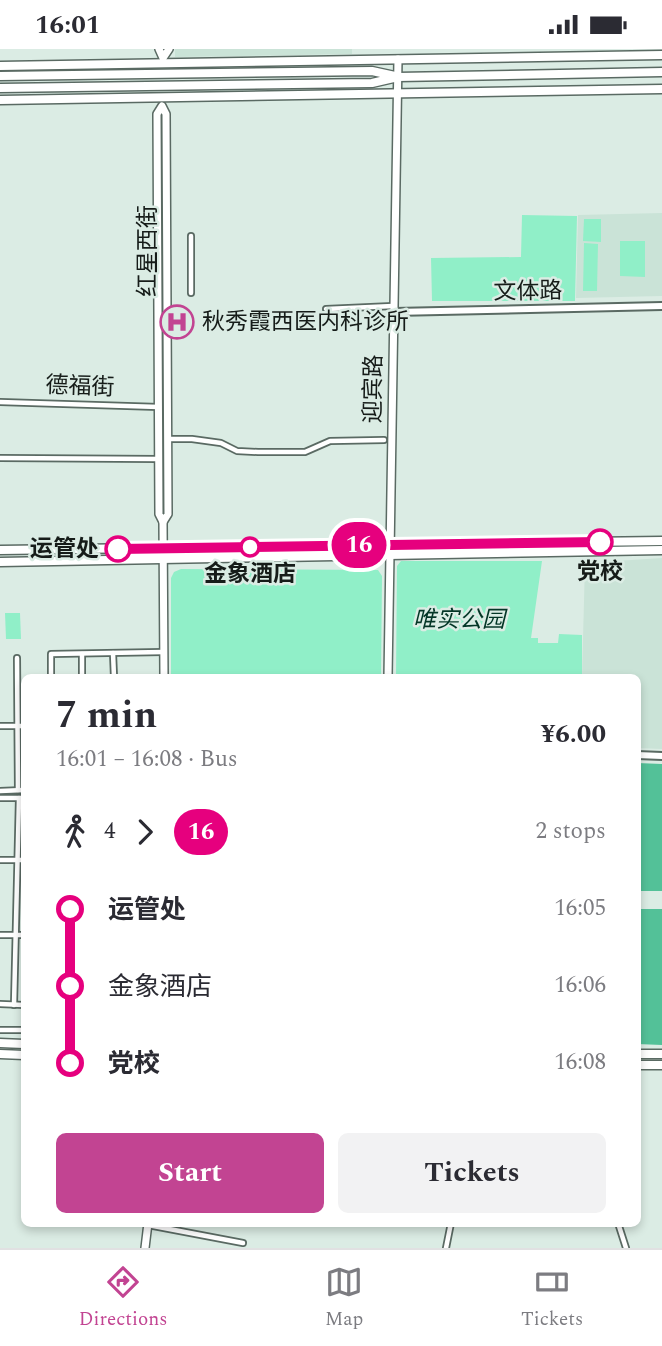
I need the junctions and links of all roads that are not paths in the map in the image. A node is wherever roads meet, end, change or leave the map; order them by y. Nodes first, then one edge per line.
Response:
1 (159, 49) edge
2 (169, 49) edge
3 (662, 55) edge
4 (398, 59) junction
5 (163, 61) junction
6 (0, 66) edge
7 (662, 72) edge
8 (163, 75) junction
9 (0, 76) edge
10 (398, 76) junction
11 (162, 86) junction
12 (0, 88) edge
13 (662, 89) edge
14 (398, 93) junction
15 (0, 100) edge
16 (162, 102) junction
17 (191, 236) dead end
18 (191, 293) dead end
19 (662, 306) edge
20 (326, 309) dead end
21 (394, 309) junction
22 (0, 402) edge
23 (164, 407) junction
24 (168, 439) junction
25 (384, 440) dead end
26 (0, 458) edge
27 (159, 459) junction
28 (163, 522) junction
29 (662, 541) edge
30 (163, 548) junction
31 (390, 549) junction
32 (662, 549) edge
33 (0, 550) edge
34 (163, 559) junction
35 (0, 562) edge
36 (163, 652) junction
37 (82, 653) junction
38 (113, 653) junction
39 (17, 657) dead end
40 (51, 674) edge
41 (82, 674) edge
42 (114, 674) edge
43 (164, 674) edge
44 (388, 674) edge
45 (0, 726) edge
46 (18, 726) junction
47 (641, 755) edge
48 (662, 756) edge
49 (0, 790) edge
50 (21, 790) edge
51 (0, 798) edge
52 (21, 798) edge
53 (21, 814) edge
54 (0, 860) edge
55 (18, 860) junction
56 (0, 935) edge
57 (16, 935) junction
58 (21, 935) edge
59 (0, 1005) edge
60 (14, 1005) junction
61 (21, 1005) edge
62 (0, 1030) edge
63 (21, 1030) edge
64 (0, 1043) edge
65 (21, 1044) edge
66 (0, 1054) edge
67 (641, 1054) edge
68 (662, 1054) edge
69 (21, 1055) edge
70 (641, 1065) edge
71 (662, 1065) edge
72 (148, 1227) edge
73 (163, 1227) edge
74 (451, 1227) edge
75 (619, 1227) edge
76 (243, 1243) dead end
77 (145, 1248) edge
78 (446, 1248) edge
79 (626, 1248) edge

1 - 5 main road
2 - 5 main road
3 - 4 main road
4 - 5 main road
4 - 10 main road, 迎宾路
5 - 6 main road
5 - 8 main road
7 - 10 main road
8 - 9 main road
8 - 10 main road
10 - 11 main road
10 - 14 main road, 迎宾路
11 - 12 main road
11 - 16 main road, 红星西街
13 - 14 main road
14 - 16 main road
14 - 21 main road, 迎宾路
15 - 16 main road
16 - 23 main road, 红星西街
17 - 18 street
19 - 21 street, 文体路
20 - 21 street
21 - 31 main road, 迎宾路
22 - 23 street, 德福街
23 - 24 main road, 红星西街
23 - 27 main road, 红星西街
24 - 25 street
24 - 28 main road, 红星西街
26 - 27 street
27 - 28 main road, 红星西街
28 - 30 main road, 红星西街
29 - 31 main road
30 - 31 main road
30 - 33 main road
30 - 34 main road, 红星西街
31 - 32 main road
31 - 34 main road
31 - 44 main road, 迎宾路
34 - 35 main road
34 - 36 main road, 红星西街
36 - 38 street
36 - 43 main road, 红星西街
37 - 38 street
37 - 40 street
37 - 41 street
38 - 42 street
39 - 46 street
45 - 46 street
46 - 50 street
47 - 48 street
49 - 50 street
51 - 52 street
53 - 55 street
54 - 55 street
55 - 57 street
56 - 57 street
57 - 58 street
57 - 60 street
59 - 60 street
60 - 61 street
62 - 63 street
64 - 65 main road
66 - 69 main road
67 - 68 main road
70 - 71 main road
72 - 77 main road
73 - 76 street
74 - 78 street
75 - 79 street

